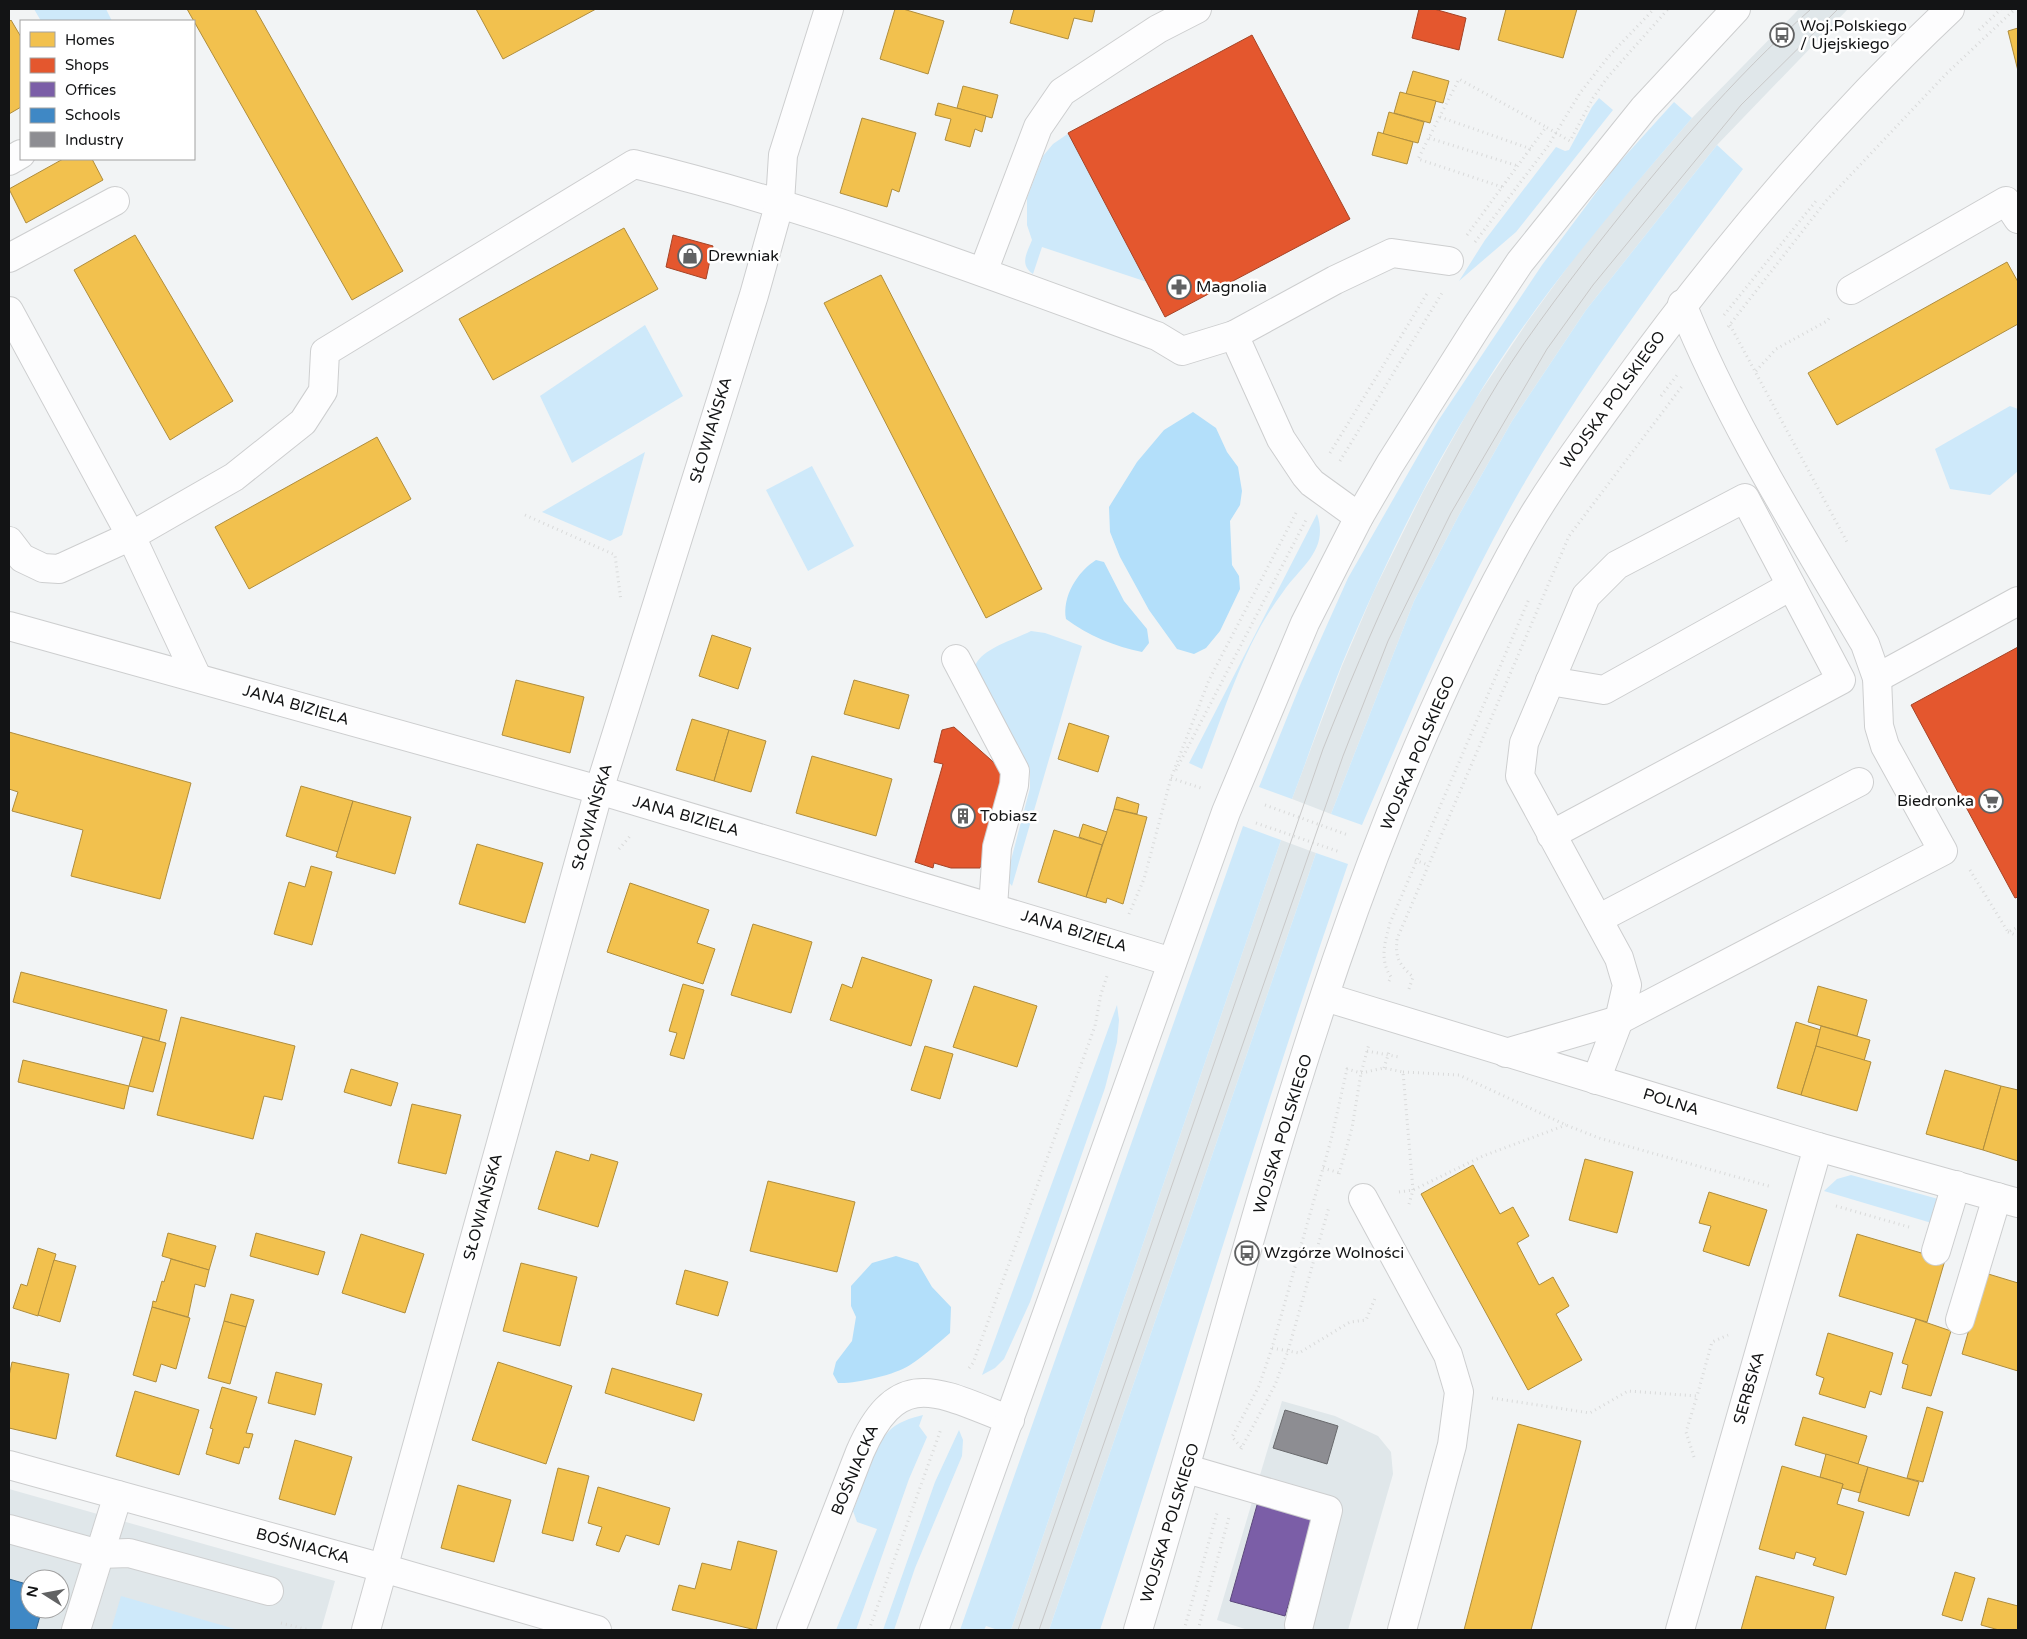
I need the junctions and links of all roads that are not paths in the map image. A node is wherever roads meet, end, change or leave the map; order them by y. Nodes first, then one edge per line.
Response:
1 (829, 9) edge
2 (1197, 9) edge
3 (1736, 9) edge
4 (1950, 9) edge
5 (20, 155) edge
6 (9, 162) edge
7 (116, 202) dead end
8 (780, 202) junction
9 (2018, 219) edge
10 (9, 258) edge
11 (983, 272) junction
12 (1448, 273) road end
13 (1851, 290) road end
14 (1682, 304) junction
15 (9, 311) edge
16 (1234, 335) junction
17 (1359, 517) junction
18 (131, 536) junction
19 (9, 541) edge
20 (1792, 586) junction
21 (2018, 601) edge
22 (9, 626) edge
23 (956, 659) dead end
24 (197, 678) junction
25 (1877, 678) junction
26 (1550, 681) junction
27 (1859, 782) dead end
28 (598, 790) junction
29 (1552, 835) junction
30 (993, 907) junction
31 (1598, 919) junction
32 (1172, 962) junction
33 (1325, 997) junction
34 (1619, 1020) junction
35 (1506, 1053) junction
36 (1596, 1080) junction
37 (1818, 1147) junction
38 (1956, 1185) junction
39 (1363, 1198) road end
40 (2008, 1200) edge
41 (1939, 1243) road end
42 (1960, 1320) dead end
43 (1010, 1420) junction
44 (9, 1465) edge
45 (1187, 1469) junction
46 (118, 1495) junction
47 (9, 1529) edge
48 (99, 1554) junction
49 (384, 1568) junction
50 (269, 1591) dead end
51 (1298, 1625) dead end
52 (76, 1630) edge
53 (366, 1630) edge
54 (596, 1630) edge
55 (791, 1630) edge
56 (934, 1630) edge
57 (1138, 1630) edge
58 (1402, 1630) edge
59 (1680, 1630) edge

1 - 8 street, SŁOWIAŃSKA
2 - 11 street
3 - 17 street
4 - 14 street, WOJSKA POLSKIEGO
5 - 6 street
7 - 10 street
8 - 11 street
8 - 18 street
8 - 28 street, SŁOWIAŃSKA
9 - 13 street
11 - 16 street
12 - 16 street
14 - 25 street
14 - 33 street, WOJSKA POLSKIEGO
15 - 18 street
16 - 17 street
17 - 32 street
18 - 19 street
18 - 24 street
20 - 26 street
20 - 26 street
20 - 29 street
21 - 25 street
22 - 24 street, JANA BIZIELA
23 - 30 street
24 - 28 street, JANA BIZIELA
25 - 34 street
26 - 29 street
27 - 31 street
28 - 30 street, JANA BIZIELA
28 - 49 street, SŁOWIAŃSKA
29 - 31 street
30 - 32 street, JANA BIZIELA
31 - 34 street
32 - 43 street
33 - 35 street, POLNA
33 - 45 street, WOJSKA POLSKIEGO
34 - 35 street
34 - 36 street
35 - 36 street, POLNA
36 - 37 street, POLNA
37 - 38 street, POLNA
37 - 59 street, SERBSKA
38 - 40 street, POLNA
38 - 41 street
39 - 58 street
40 - 42 street
43 - 55 street, BOŚNIACKA
43 - 56 street
44 - 46 street, BOŚNIACKA
45 - 51 street
45 - 57 street, WOJSKA POLSKIEGO
46 - 48 street
46 - 49 street, BOŚNIACKA
47 - 48 street
48 - 50 street
48 - 52 street
49 - 53 street, SŁOWIAŃSKA
49 - 54 street, BOŚNIACKA

